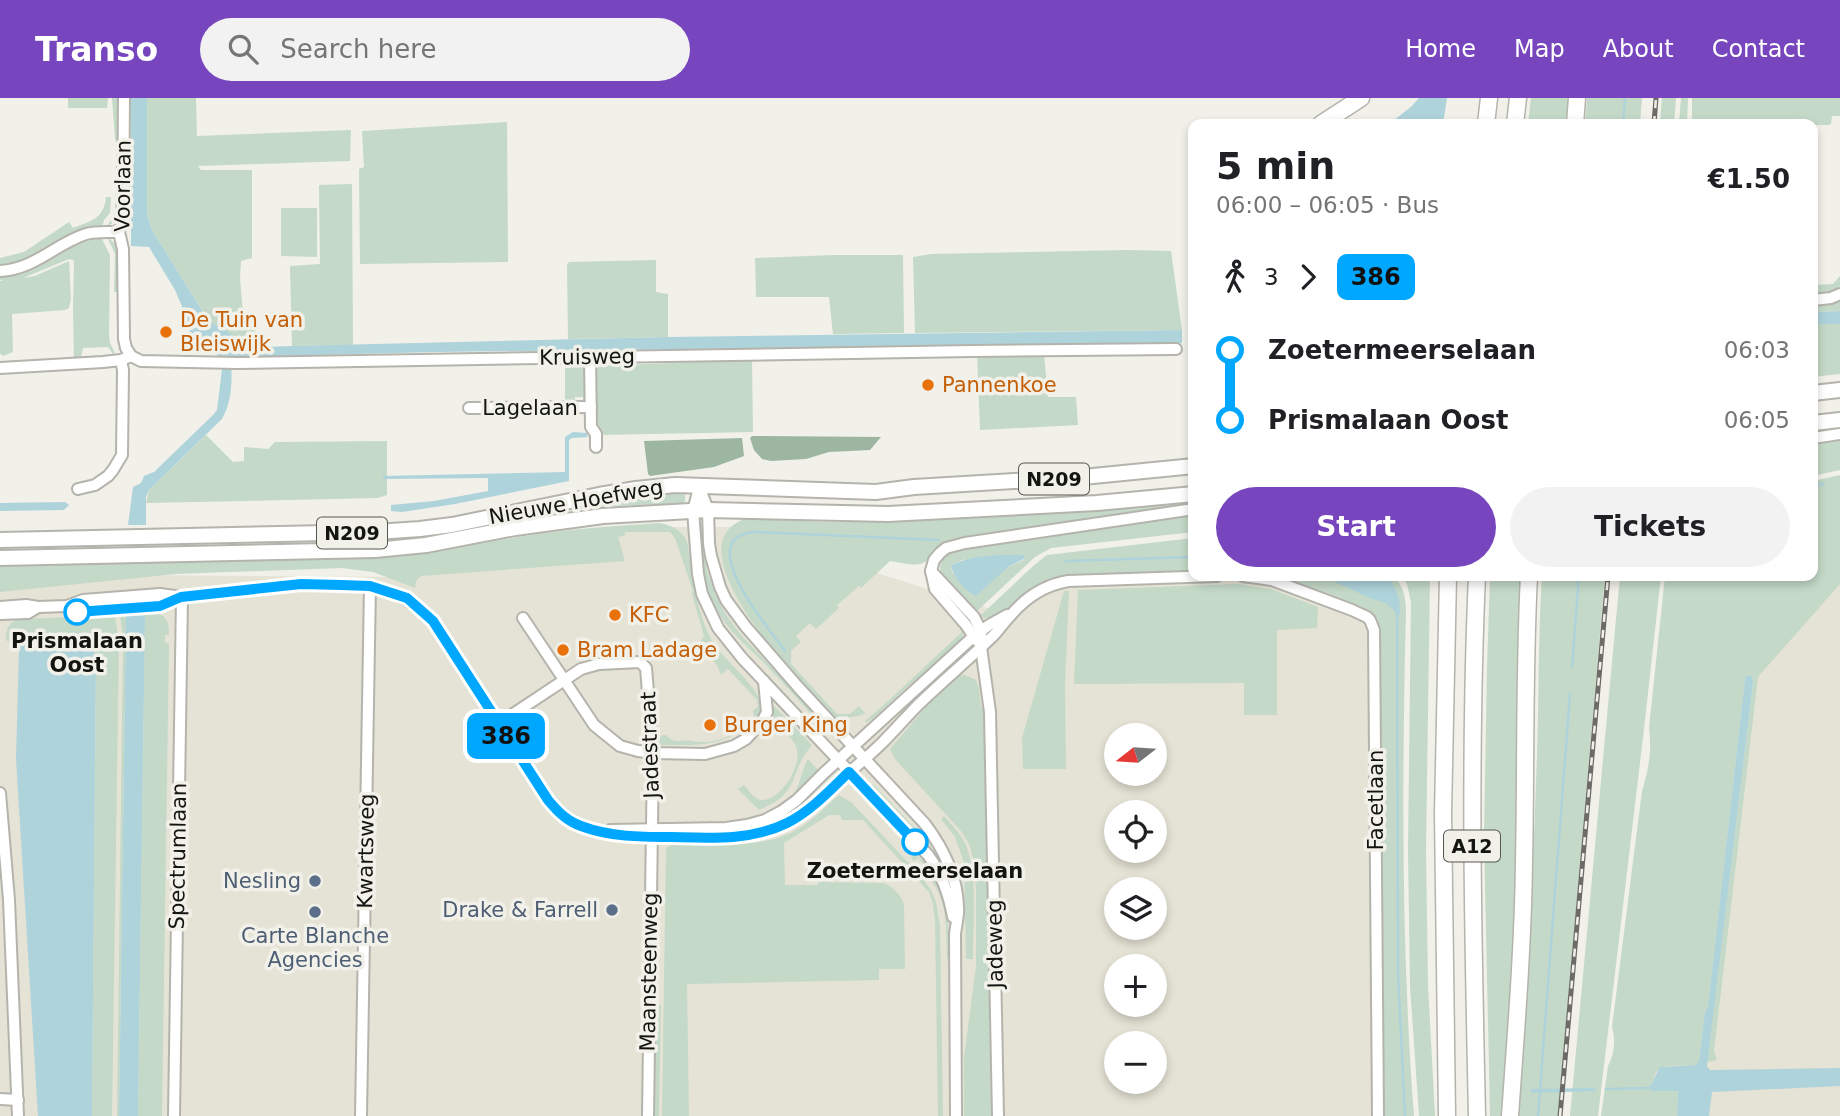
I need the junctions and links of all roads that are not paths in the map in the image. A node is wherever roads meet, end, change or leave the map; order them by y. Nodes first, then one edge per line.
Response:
1 (124, 98) edge
2 (1361, 98) edge
3 (1489, 98) edge
4 (1518, 98) edge
5 (1577, 98) edge
6 (1329, 119) edge
7 (1487, 119) edge
8 (1516, 119) edge
9 (1575, 119) edge
10 (119, 232) junction
11 (0, 271) edge
12 (1840, 294) edge
13 (1818, 299) edge
14 (1176, 349) dead end
15 (590, 357) junction
16 (126, 358) junction
17 (0, 368) edge
18 (1840, 390) edge
19 (1818, 392) edge
20 (591, 407) junction
21 (469, 408) dead end
22 (1840, 420) edge
23 (1818, 422) edge
24 (1840, 434) edge
25 (1818, 437) edge
26 (596, 447) dead end
27 (1188, 467) edge
28 (699, 486) junction
29 (78, 489) dead end
30 (1188, 495) edge
31 (700, 510) junction
32 (1188, 510) edge
33 (0, 540) edge
34 (0, 558) edge
35 (1188, 577) edge
36 (1275, 581) edge
37 (1443, 581) edge
38 (1448, 581) edge
39 (1477, 581) edge
40 (1529, 581) edge
41 (370, 586) junction
42 (181, 597) junction
43 (0, 607) edge
44 (38, 607) junction
45 (1012, 613) junction
46 (0, 614) edge
47 (523, 618) dead end
48 (1446, 630) junction
49 (977, 634) junction
50 (981, 647) junction
51 (564, 681) junction
52 (764, 681) junction
53 (498, 723) junction
54 (853, 747) junction
55 (653, 753) junction
56 (864, 759) junction
57 (838, 761) junction
58 (849, 772) junction
59 (0, 793) edge
60 (651, 833) junction
61 (955, 934) junction
62 (0, 1098) edge
63 (18, 1100) junction
64 (18, 1116) edge
65 (174, 1116) edge
66 (361, 1116) edge
67 (648, 1116) edge
68 (956, 1116) edge
69 (998, 1116) edge
70 (1378, 1116) edge
71 (1447, 1116) edge
72 (1477, 1116) edge
73 (1510, 1116) edge

1 - 10 street, Voorlaan
2 - 6 highway
3 - 7 highway
4 - 8 highway
5 - 9 highway
10 - 11 street
10 - 16 street, Voorlaan
12 - 13 street
14 - 15 street, Kruisweg
15 - 16 street, Kruisweg
15 - 20 street, Lagelaan
16 - 17 street, Kruisweg
16 - 29 street, Voorlaan
18 - 19 main road
20 - 21 street, Lagelaan
20 - 26 street, Lagelaan
22 - 23 main road
24 - 25 street
27 - 28 main road, Nieuwe Hoefweg / N209
28 - 31 street
28 - 33 main road, Nieuwe Hoefweg / N209
30 - 31 main road, Nieuwe Hoefweg / N209
31 - 34 main road, Nieuwe Hoefweg / N209
31 - 52 street
31 - 54 street
32 - 49 street
35 - 45 street
36 - 70 street, Facetlaan
37 - 48 highway, A12
38 - 48 highway, A12
39 - 72 highway, A12
40 - 73 highway, A12
41 - 42 street
41 - 53 street
41 - 66 street, Kwartsweg
42 - 44 street
42 - 65 street, Spectrumlaan
43 - 44 street
44 - 46 street
45 - 49 street
45 - 50 street
47 - 51 street
48 - 71 highway, A12
49 - 50 street
49 - 54 street
50 - 56 street
50 - 69 street, Jadeweg
51 - 53 street
51 - 55 street
51 - 55 street, Jadestraat
52 - 55 street
52 - 57 street
53 - 60 street
54 - 56 street
54 - 57 street
55 - 60 street, Jadestraat
56 - 58 street
56 - 61 street
57 - 58 street
57 - 60 street
58 - 60 street
58 - 61 street
59 - 63 street
60 - 67 street, Maansteenweg
61 - 68 street
62 - 63 street
63 - 64 street

